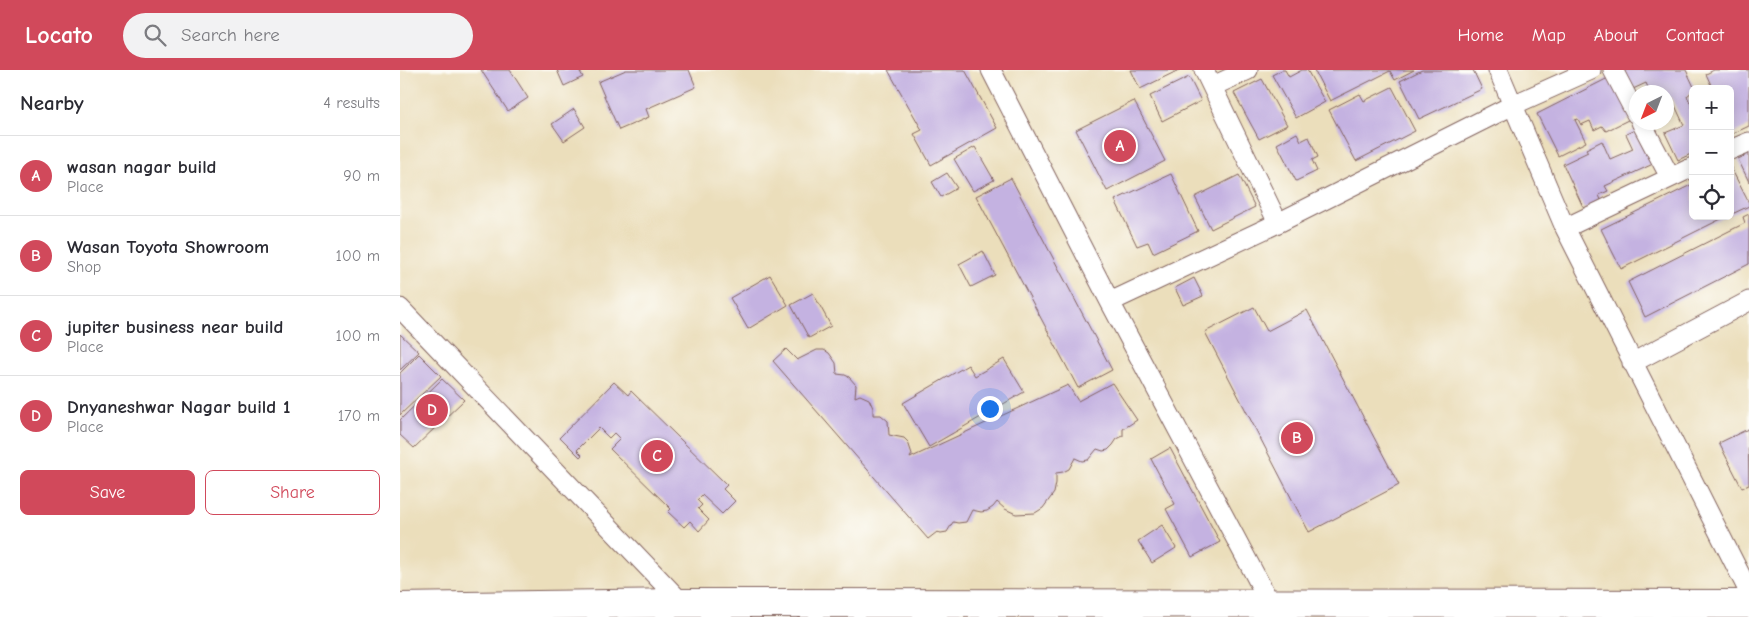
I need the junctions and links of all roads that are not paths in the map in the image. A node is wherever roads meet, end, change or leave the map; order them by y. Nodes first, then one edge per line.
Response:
1 (991, 70) edge
2 (1248, 70) edge
3 (1498, 70) edge
4 (1591, 70) edge
5 (1613, 70) edge
6 (1208, 78) edge
7 (1629, 101) edge
8 (1513, 105) junction
9 (1645, 130) edge
10 (1749, 142) edge
11 (1734, 148) edge
12 (1689, 169) edge
13 (1670, 177) junction
14 (1278, 223) junction
15 (1565, 228) junction
16 (1749, 301) edge
17 (1110, 302) junction
18 (400, 308) edge
19 (1632, 362) junction
20 (1749, 592) edge
21 (682, 603) junction
22 (1270, 603) junction
23 (1749, 604) edge
24 (400, 607) edge
25 (1331, 610) edge

1 - 17 street
2 - 6 street
3 - 8 street
4 - 8 street
5 - 7 street
6 - 14 street
8 - 14 street
8 - 15 street
9 - 13 street
10 - 11 street
12 - 13 street
13 - 15 street
14 - 17 street
15 - 19 street
16 - 19 street
17 - 22 street
18 - 21 street
19 - 20 street
21 - 22 main road
21 - 24 main road
22 - 25 main road
23 - 25 main road

